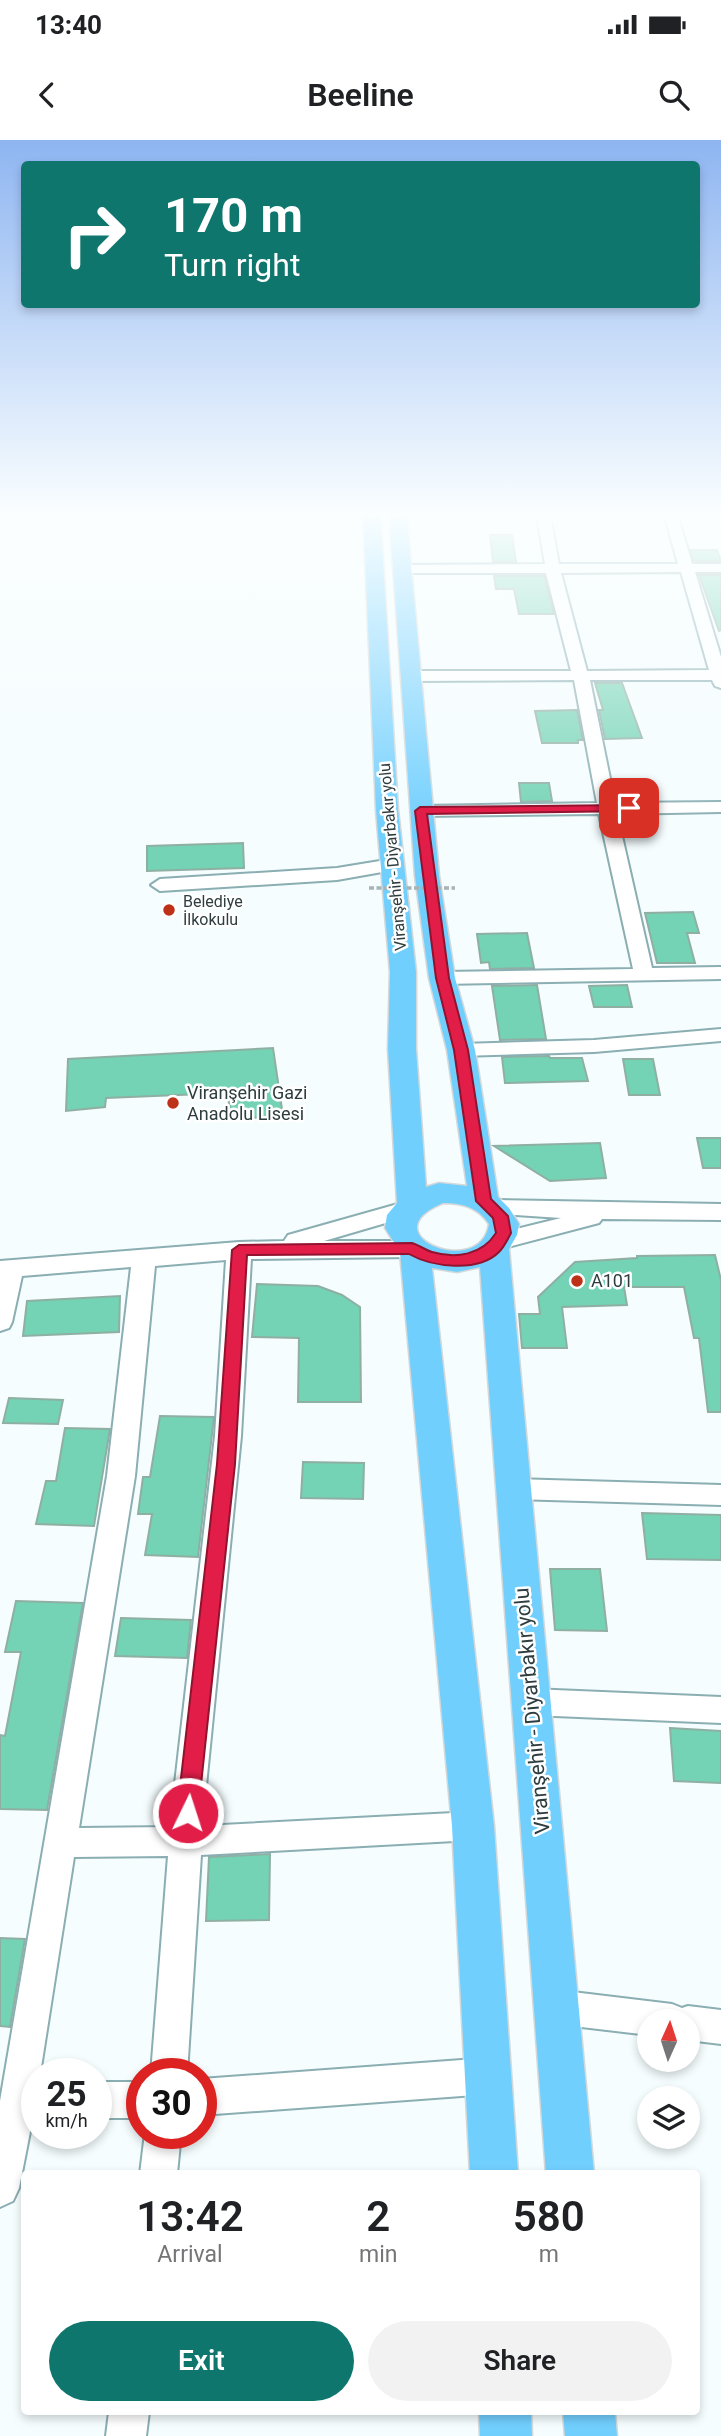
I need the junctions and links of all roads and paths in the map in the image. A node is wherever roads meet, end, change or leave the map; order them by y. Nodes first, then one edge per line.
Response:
1 (376, 617) edge
2 (406, 617) edge
3 (565, 617) edge
4 (700, 617) edge
5 (410, 676) junction
6 (580, 676) junction
7 (720, 678) edge
8 (721, 807) edge
9 (607, 808) junction
10 (420, 811) junction
11 (392, 865) junction
12 (160, 885) dead end
13 (369, 888) dead end
14 (455, 888) dead end
15 (721, 973) edge
16 (645, 975) junction
17 (442, 978) junction
18 (721, 1035) edge
19 (461, 1050) junction
20 (489, 1205) junction
21 (408, 1207) junction
22 (612, 1212) junction
23 (721, 1212) edge
24 (497, 1245) junction
25 (272, 1248) junction
26 (239, 1250) junction
27 (413, 1250) junction
28 (144, 1260) junction
29 (6, 1269) edge
30 (0, 1322) edge
31 (514, 1489) junction
32 (721, 1494) edge
33 (531, 1702) junction
34 (721, 1710) edge
35 (473, 1826) junction
36 (186, 1841) junction
37 (60, 1843) junction
38 (556, 2007) junction
39 (637, 2017) edge
40 (700, 2024) edge
41 (721, 2027) edge
42 (170, 2058) edge
43 (489, 2076) junction
44 (217, 2096) edge
45 (18, 2100) edge
46 (161, 2149) edge
47 (158, 2170) edge
48 (494, 2170) edge
49 (570, 2170) edge
50 (0, 2189) edge
51 (129, 2415) edge
52 (505, 2415) edge
53 (589, 2415) edge
54 (126, 2436) edge
55 (506, 2436) edge
56 (591, 2436) edge

1 - 11 main road, Viranşehir - Diyarbakır yolu
2 - 5 main road, Viranşehir - Diyarbakır yolu
3 - 6 street
4 - 7 street
5 - 6 street
5 - 10 main road, Viranşehir - Diyarbakır yolu
6 - 7 street
6 - 9 street
8 - 9 street
9 - 10 street
9 - 16 street
10 - 17 main road, Viranşehir - Diyarbakır yolu
11 - 12 street
11 - 21 main road, Viranşehir - Diyarbakır yolu
13 - 14 path, bridge
15 - 16 street
16 - 17 street
17 - 19 main road, Viranşehir - Diyarbakır yolu
18 - 19 street
19 - 20 main road, Viranşehir - Diyarbakır yolu
20 - 21 main road
20 - 22 street
20 - 24 main road
21 - 25 street
21 - 27 main road
22 - 23 street
22 - 24 street
24 - 27 main road
24 - 31 main road, Viranşehir - Diyarbakır yolu
25 - 26 street
25 - 27 street
26 - 28 street
26 - 36 street
27 - 35 main road
28 - 29 street
28 - 37 street
29 - 30 street
31 - 32 street
31 - 33 main road, Viranşehir - Diyarbakır yolu
33 - 34 street
33 - 38 main road, Viranşehir - Diyarbakır yolu
35 - 36 street
35 - 43 main road
36 - 37 street
36 - 42 street
37 - 45 street
38 - 39 street
38 - 49 main road, Viranşehir - Diyarbakır yolu
40 - 41 street
43 - 44 street
43 - 48 main road
45 - 50 street
46 - 47 street
51 - 54 street
52 - 55 main road
53 - 56 main road

